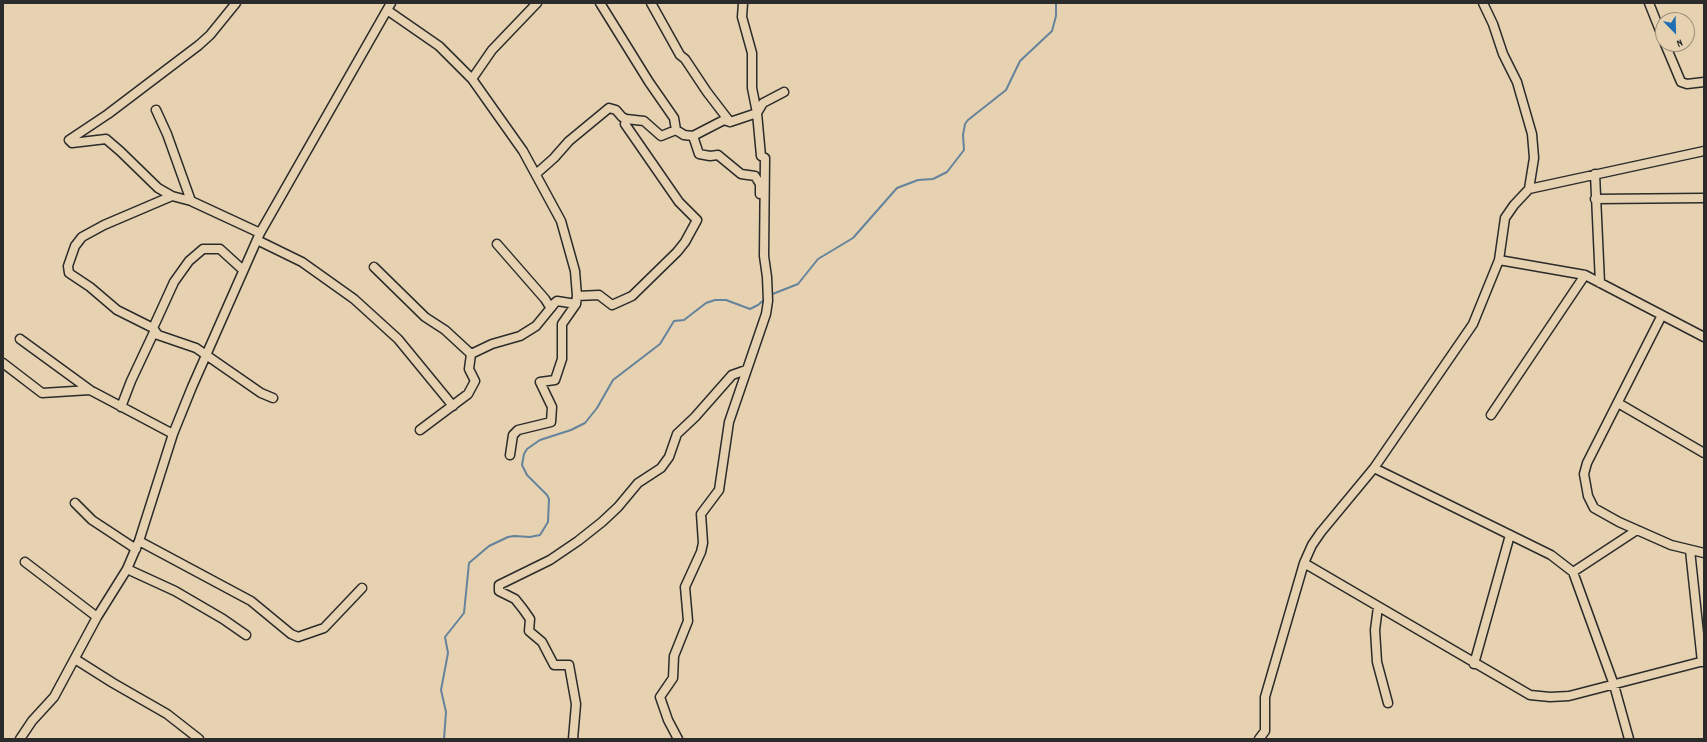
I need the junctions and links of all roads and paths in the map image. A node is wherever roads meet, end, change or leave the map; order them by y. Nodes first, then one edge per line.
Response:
1 (236, 3) edge
2 (537, 3) edge
3 (600, 3) edge
4 (651, 3) edge
5 (1483, 3) edge
6 (1649, 3) edge
7 (742, 4) edge
8 (389, 7) edge
9 (1655, 18) edge
10 (1668, 52) edge
11 (472, 79) junction
12 (1704, 82) edge
13 (784, 92) dead end
14 (156, 110) dead end
15 (757, 113) junction
16 (626, 119) junction
17 (730, 122) junction
18 (676, 130) junction
19 (693, 136) junction
20 (1704, 151) edge
21 (536, 174) junction
22 (1595, 174) junction
23 (1528, 189) junction
24 (172, 196) junction
25 (1704, 198) edge
26 (1595, 199) junction
27 (191, 201) junction
28 (764, 216) junction
29 (258, 237) junction
30 (496, 244) dead end
31 (1499, 260) junction
32 (374, 267) dead end
33 (243, 270) junction
34 (1585, 275) junction
35 (1600, 283) junction
36 (576, 300) junction
37 (556, 301) junction
38 (1662, 315) junction
39 (154, 330) junction
40 (1704, 337) edge
41 (20, 339) dead end
42 (472, 354) junction
43 (206, 356) junction
44 (3, 363) edge
45 (746, 370) junction
46 (90, 390) junction
47 (273, 398) dead end
48 (1618, 403) junction
49 (453, 406) junction
50 (121, 407) junction
51 (1491, 415) dead end
52 (420, 430) dead end
53 (173, 434) junction
54 (1704, 453) edge
55 (510, 455) dead end
56 (1374, 468) junction
57 (75, 503) dead end
58 (1637, 530) junction
59 (1510, 535) junction
60 (137, 545) junction
61 (1690, 550) junction
62 (1704, 552) edge
63 (25, 562) dead end
64 (1304, 563) junction
65 (127, 569) junction
66 (1573, 572) junction
67 (362, 588) dead end
68 (1378, 606) junction
69 (97, 616) junction
70 (246, 635) dead end
71 (76, 659) junction
72 (1703, 662) edge
73 (1474, 664) junction
74 (1614, 685) junction
75 (1388, 703) dead end
76 (20, 739) edge
77 (199, 739) edge
78 (573, 739) edge
79 (678, 739) edge
80 (1260, 739) edge
81 (1629, 739) edge

1 - 24 street
2 - 11 street
3 - 18 street
4 - 17 street
5 - 23 street
6 - 9 street
7 - 15 street
8 - 11 street
8 - 29 street
10 - 12 street
11 - 21 street
13 - 15 street
14 - 27 street
15 - 17 street
15 - 28 street
16 - 18 street
16 - 21 street
16 - 36 street
17 - 19 street
18 - 19 street
19 - 28 street
20 - 22 street
21 - 36 street
22 - 23 street
22 - 26 street
23 - 31 street
24 - 27 street
24 - 39 street
25 - 26 street
26 - 35 street
27 - 29 street
28 - 45 street
29 - 33 street
29 - 49 street
30 - 37 street
31 - 34 street
31 - 56 street
32 - 42 street
33 - 39 street
33 - 43 street
34 - 35 street
34 - 51 street
35 - 38 street
36 - 37 street
36 - 55 street
37 - 42 street
38 - 40 street
38 - 48 street
39 - 43 street
39 - 50 street
41 - 46 street
42 - 49 street
43 - 47 street
43 - 53 street
44 - 46 street
45 - 78 street
45 - 79 street
46 - 50 street
48 - 54 street
48 - 58 street
49 - 52 street
50 - 53 street
53 - 60 street
56 - 59 street
56 - 64 street
57 - 60 street
58 - 61 street
58 - 66 street
59 - 66 street
59 - 73 street
60 - 65 street
60 - 67 street
61 - 62 street
61 - 72 street
63 - 69 street
64 - 68 street
64 - 80 street
65 - 69 street
65 - 70 street
66 - 74 street
68 - 73 street
68 - 75 street
69 - 71 street
71 - 76 street
71 - 77 street
72 - 74 street
73 - 74 street
74 - 81 street

